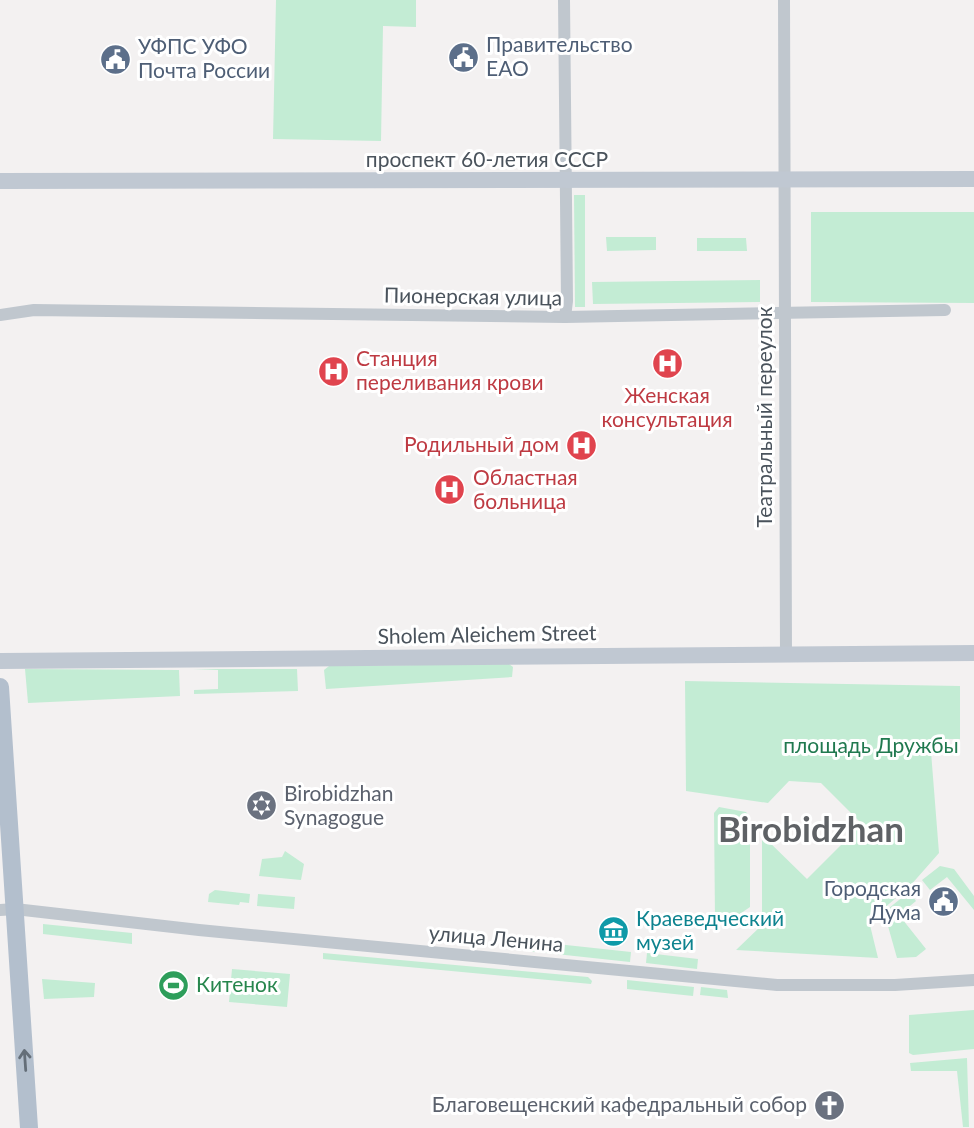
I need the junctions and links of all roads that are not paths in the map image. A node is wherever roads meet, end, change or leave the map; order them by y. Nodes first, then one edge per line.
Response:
1 (564, 0) edge
2 (785, 0) edge
3 (974, 178) edge
4 (0, 181) edge
5 (566, 181) junction
6 (786, 181) junction
7 (945, 310) dead end
8 (784, 314) junction
9 (0, 315) edge
10 (565, 317) junction
11 (974, 653) edge
12 (786, 654) junction
13 (0, 661) edge
14 (0, 687) edge
15 (7, 910) edge
16 (974, 981) edge
17 (29, 1128) edge

1 - 5 street
2 - 6 street, Театральный переулок
3 - 6 main road, проспект 60-летия СССР
4 - 5 main road, проспект 60-летия СССР
5 - 6 main road, проспект 60-летия СССР
5 - 10 street
6 - 8 street, Театральный переулок
7 - 8 street, Пионерская улица
8 - 10 street, Пионерская улица
8 - 12 street, Театральный переулок
9 - 10 street, Пионерская улица
11 - 12 main road, Sholem Aleichem Street
12 - 13 main road, Sholem Aleichem Street
14 - 15 main road
15 - 16 street, улица Ленина
17 -> 15 main road

